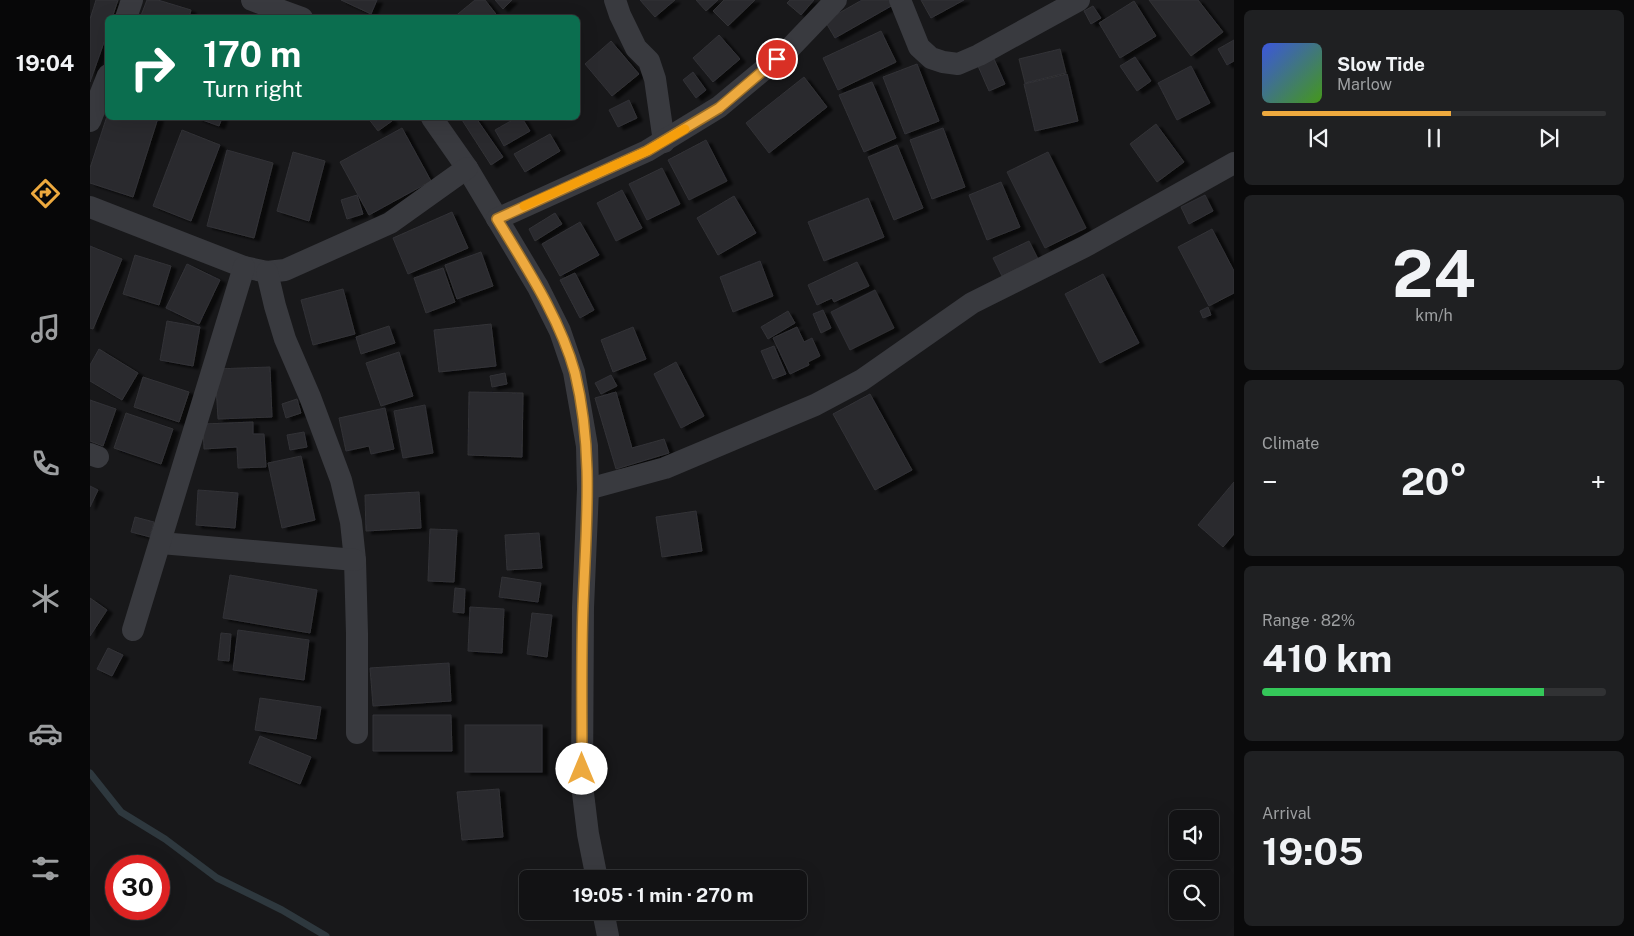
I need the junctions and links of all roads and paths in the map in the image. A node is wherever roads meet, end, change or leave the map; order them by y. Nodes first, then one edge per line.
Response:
1 (132, 0) edge
2 (252, 0) edge
3 (615, 0) edge
4 (836, 0) edge
5 (900, 0) edge
6 (1079, 0) edge
7 (127, 15) edge
8 (294, 15) edge
9 (105, 83) edge
10 (433, 120) edge
11 (90, 121) edge
12 (664, 142) junction
13 (1234, 163) edge
14 (467, 168) junction
15 (90, 207) edge
16 (497, 219) junction
17 (244, 267) junction
18 (268, 272) junction
19 (588, 489) junction
20 (161, 544) junction
21 (355, 560) junction
22 (133, 630) dead end
23 (357, 732) dead end
24 (595, 870) edge
25 (605, 920) edge
26 (608, 936) edge

1 - 7 street
2 - 8 street
3 - 12 street
4 - 12 street
5 - 6 street
9 - 11 street
10 - 14 street
12 - 16 street
13 - 19 street
14 - 16 street
14 - 18 street
15 - 17 street
16 - 19 street
17 - 18 street
17 - 20 street
18 - 21 street
19 - 24 street
20 - 21 street
20 - 22 street
21 - 23 street
25 - 26 street

